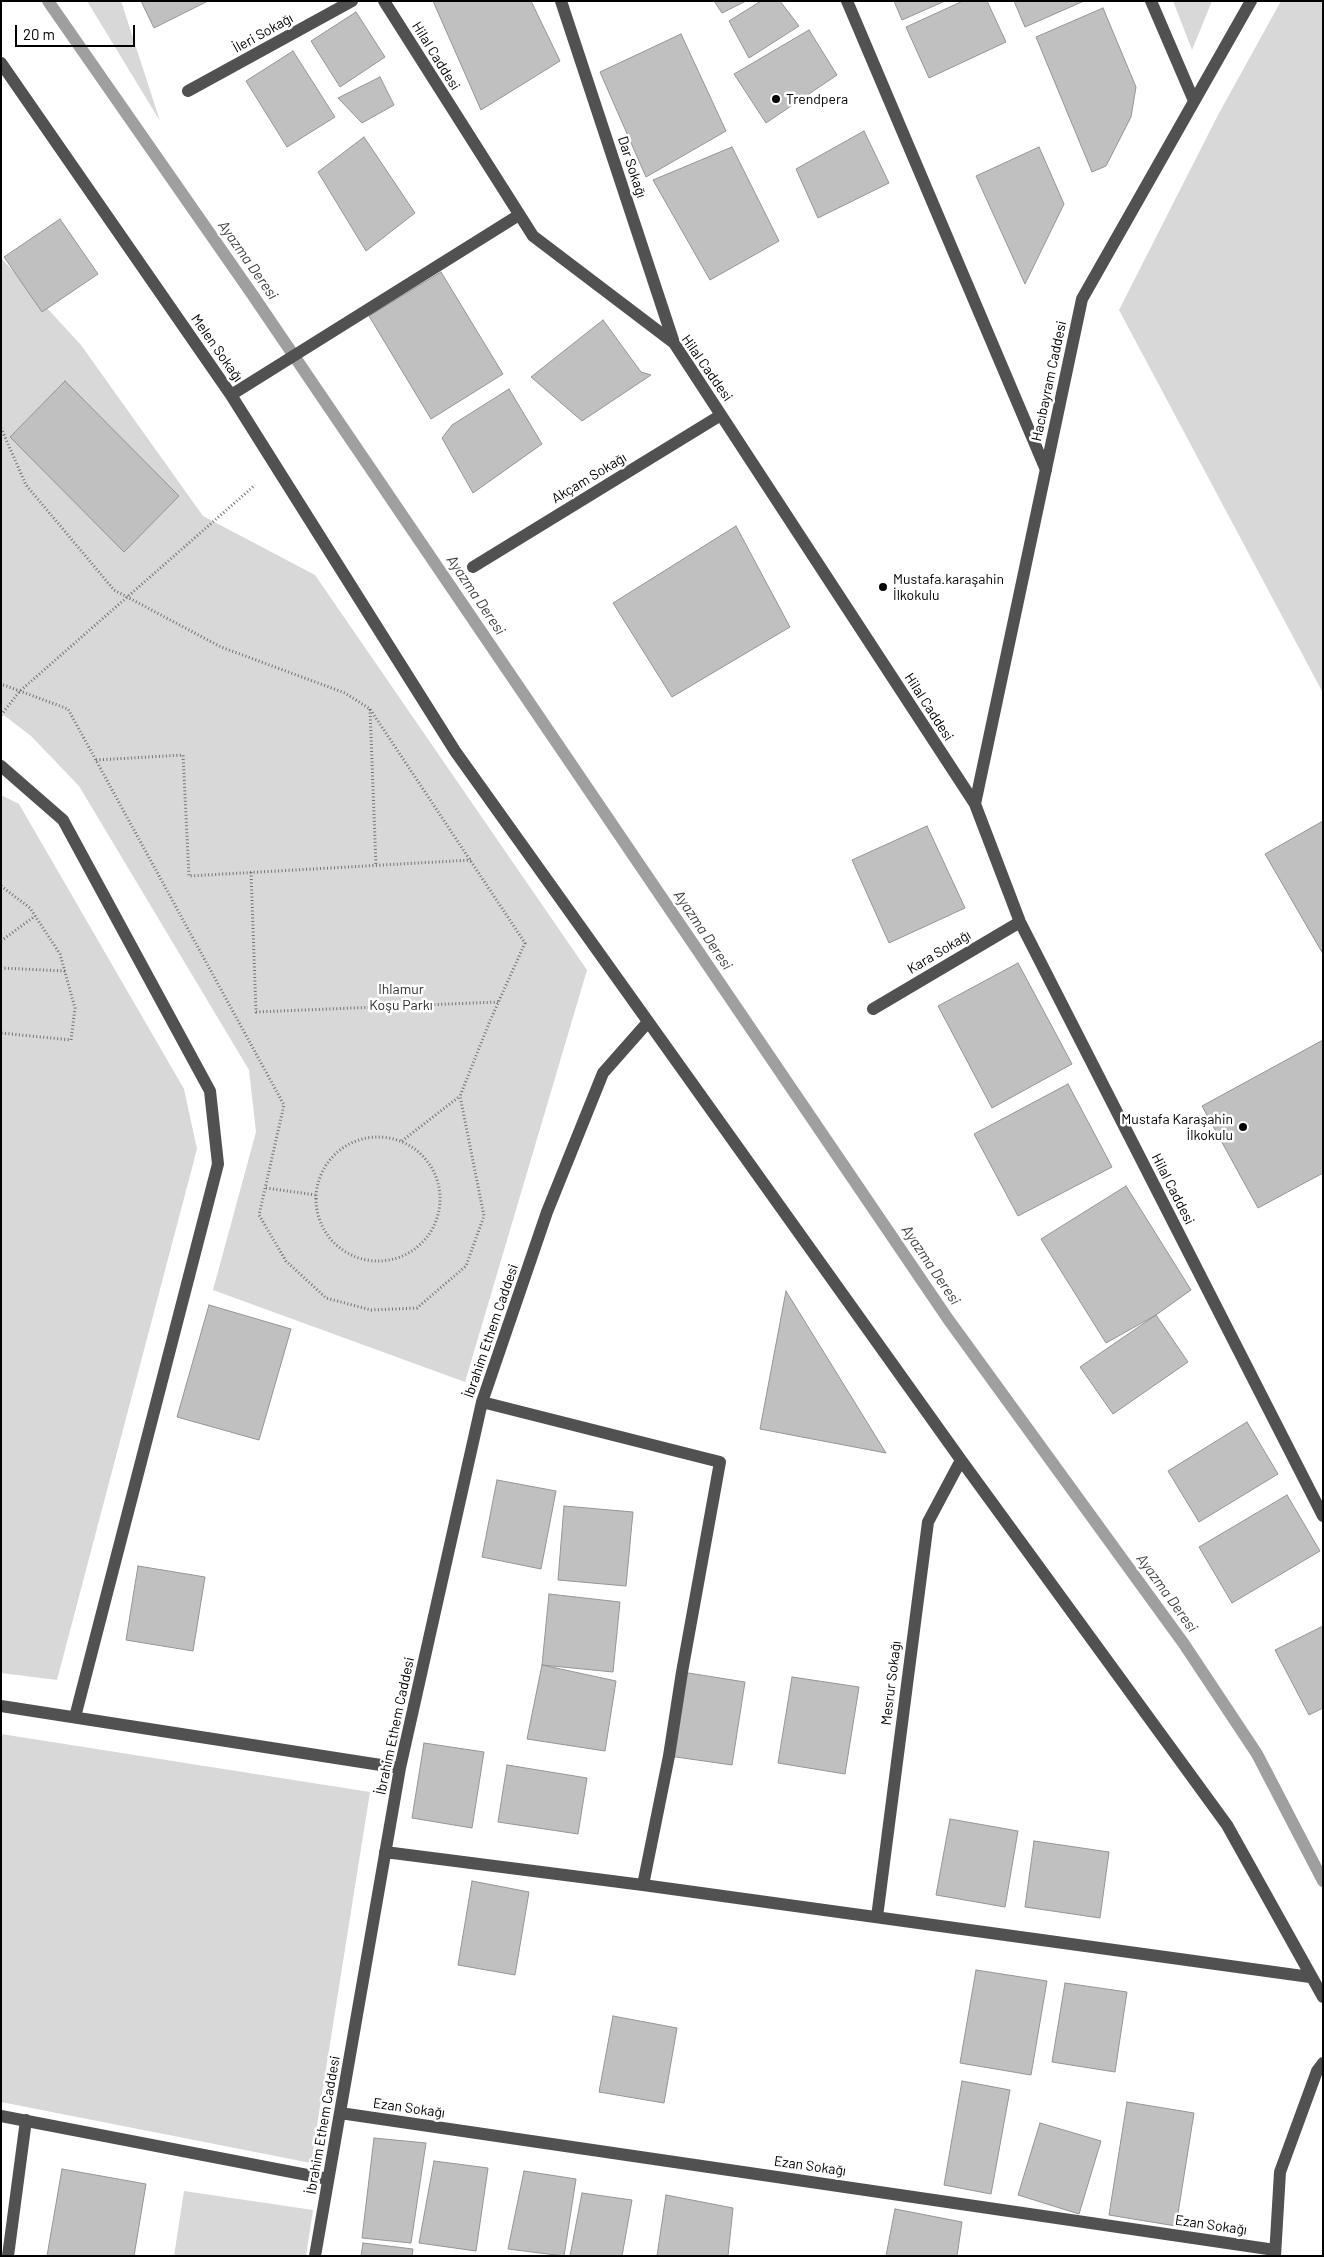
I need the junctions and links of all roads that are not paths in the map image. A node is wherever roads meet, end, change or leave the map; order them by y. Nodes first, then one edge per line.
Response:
1 (352, 1) edge
2 (384, 1) edge
3 (561, 1) edge
4 (847, 1) edge
5 (1151, 1) edge
6 (1252, 1) edge
7 (1, 63) edge
8 (188, 91) dead end
9 (1194, 101) junction
10 (519, 215) junction
11 (674, 343) junction
12 (232, 395) junction
13 (721, 415) junction
14 (1046, 470) junction
15 (473, 567) dead end
16 (1, 766) edge
17 (975, 804) junction
18 (1020, 922) junction
19 (873, 1008) dead end
20 (648, 1022) junction
21 (482, 1402) junction
22 (961, 1460) junction
23 (1323, 1516) edge
24 (1, 1706) edge
25 (75, 1717) junction
26 (400, 1768) junction
27 (386, 1852) junction
28 (643, 1885) junction
29 (877, 1917) junction
30 (1310, 1977) junction
31 (1323, 1997) edge
32 (1323, 2063) edge
33 (340, 2113) junction
34 (1, 2116) edge
35 (26, 2120) junction
36 (328, 2179) junction
37 (1275, 2253) edge
38 (8, 2256) edge
39 (315, 2256) edge

1 - 8 street, İleri Sokağı
2 - 10 street, Hilal Caddesi
3 - 11 street, Dar Sokağı
4 - 14 street
5 - 9 street
6 - 9 street, Hacıbayram Caddesi
7 - 12 street, Melen Sokağı
9 - 14 street, Hacıbayram Caddesi
10 - 11 street, Hilal Caddesi
10 - 12 street, Melen Sokağı
11 - 13 street, Hilal Caddesi
12 - 20 street
13 - 15 street, Akçam Sokağı
13 - 17 street, Hilal Caddesi
14 - 17 street, Hacıbayram Caddesi
16 - 25 street
17 - 18 street, Hilal Caddesi
18 - 19 street, Kara Sokağı
18 - 23 street, Hilal Caddesi
20 - 21 street, İbrahim Ethem Caddesi
20 - 22 street
21 - 26 street, İbrahim Ethem Caddesi
21 - 28 street
22 - 29 street, Mesrur Sokağı
22 - 30 street
24 - 25 street
25 - 26 street
26 - 27 street, İbrahim Ethem Caddesi
27 - 28 street
27 - 33 street, İbrahim Ethem Caddesi
28 - 29 street
29 - 30 street
30 - 31 street
32 - 37 street
33 - 36 street, İbrahim Ethem Caddesi
33 - 37 street, Ezan Sokağı
34 - 35 street
35 - 36 street
35 - 38 street
36 - 39 street, İbrahim Ethem Caddesi

